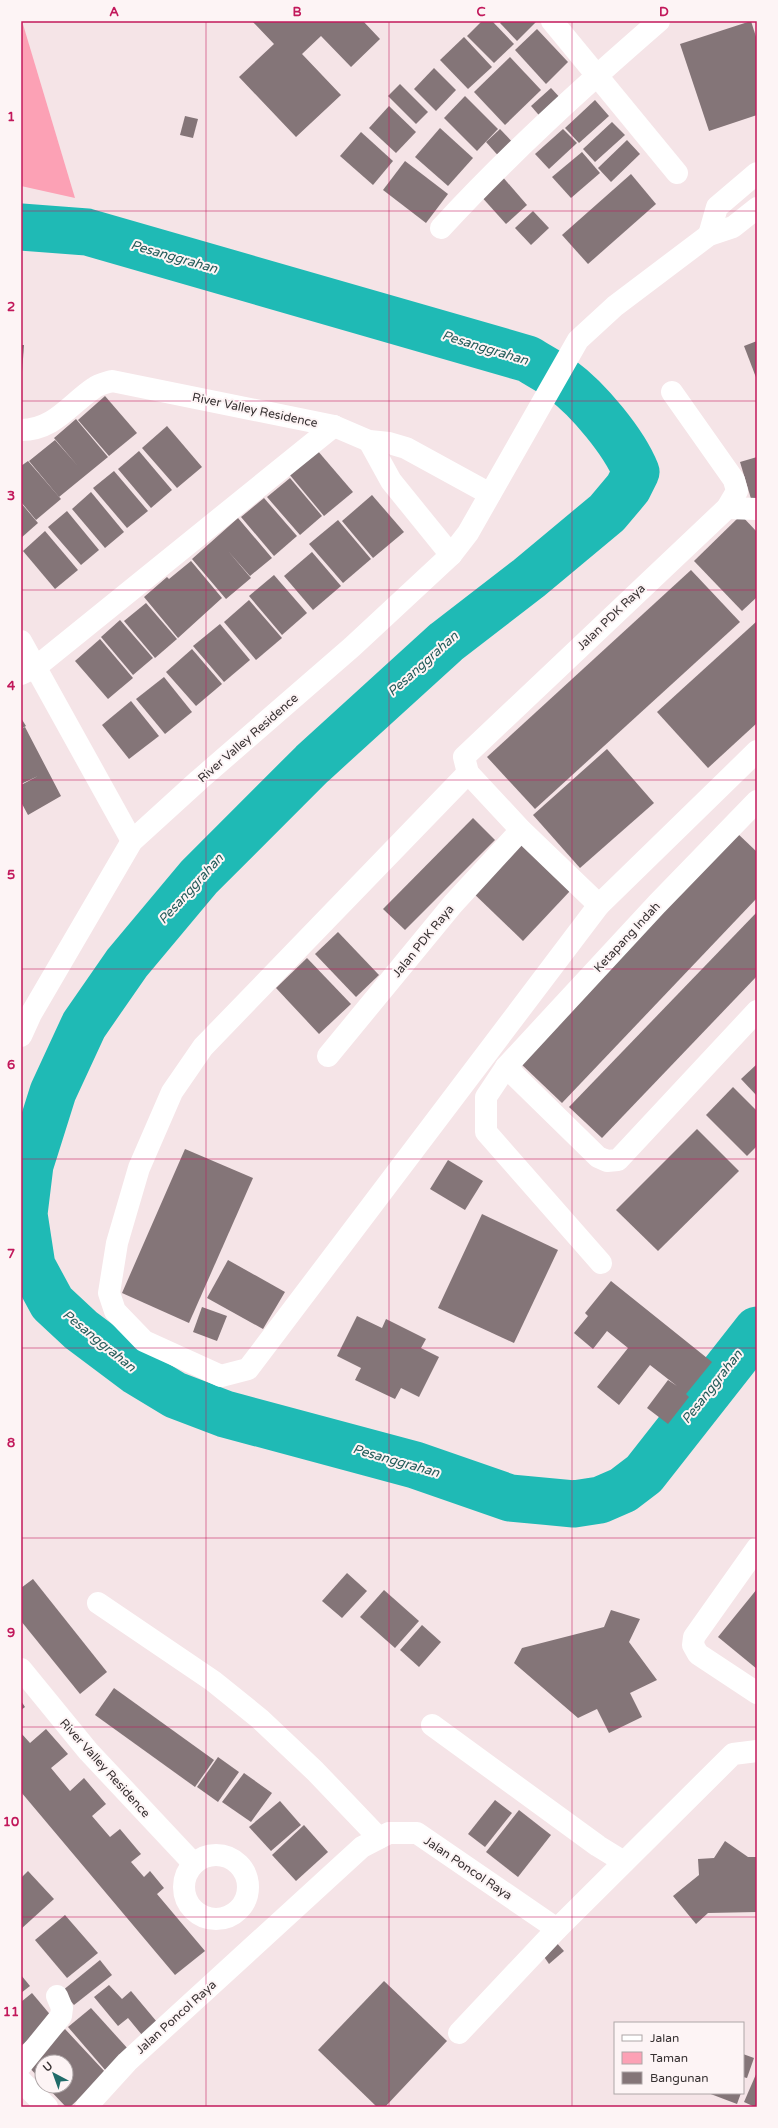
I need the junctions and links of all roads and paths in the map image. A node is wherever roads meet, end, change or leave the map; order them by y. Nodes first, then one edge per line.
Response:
1 (552, 21) edge
2 (659, 21) edge
3 (596, 76) junction
4 (677, 173) dead end
5 (757, 173) edge
6 (757, 208) edge
7 (441, 228) dead end
8 (709, 235) junction
9 (672, 392) dead end
10 (334, 426) junction
11 (21, 430) edge
12 (369, 441) junction
13 (490, 494) junction
14 (727, 508) junction
15 (757, 510) edge
16 (451, 555) junction
17 (21, 641) edge
18 (29, 670) edge
19 (757, 750) edge
20 (468, 773) junction
21 (755, 808) edge
22 (521, 830) junction
23 (132, 841) junction
24 (598, 905) junction
25 (757, 1011) edge
26 (21, 1036) edge
27 (328, 1056) dead end
28 (506, 1067) junction
29 (601, 1263) dead end
30 (757, 1548) edge
31 (98, 1603) dead end
32 (21, 1669) edge
33 (757, 1693) edge
34 (432, 1725) dead end
35 (757, 1751) edge
36 (379, 1838) junction
37 (624, 1862) junction
38 (193, 1863) dead end
39 (557, 1929) junction
40 (57, 1996) dead end
41 (460, 2033) dead end
42 (21, 2065) edge
43 (21, 2081) edge
44 (47, 2107) edge
45 (86, 2107) edge

1 - 3 street
2 - 3 street
3 - 4 street
3 - 7 street
5 - 8 street
6 - 8 street, River Valley Residence
8 - 13 street, River Valley Residence
9 - 14 street, Jalan PDK Raya
10 - 11 street, River Valley Residence
10 - 12 street, River Valley Residence
10 - 18 street
12 - 13 street, River Valley Residence
12 - 16 street
13 - 16 street, River Valley Residence
14 - 15 street
14 - 20 street, Jalan PDK Raya
16 - 23 street, River Valley Residence
17 - 18 street
18 - 23 street
19 - 24 street
20 - 22 street
20 - 24 street
21 - 28 street, Ketapang Indah
22 - 24 street
22 - 27 street, Jalan PDK Raya
23 - 26 street, River Valley Residence
25 - 28 street
28 - 29 street, Ketapang Indah
30 - 33 street
31 - 36 street
32 - 38 street, River Valley Residence
34 - 37 street
35 - 37 street
36 - 39 street, Jalan Poncol Raya
36 - 45 street, Jalan Poncol Raya
37 - 39 street
39 - 41 street
40 - 42 street
43 - 44 street

